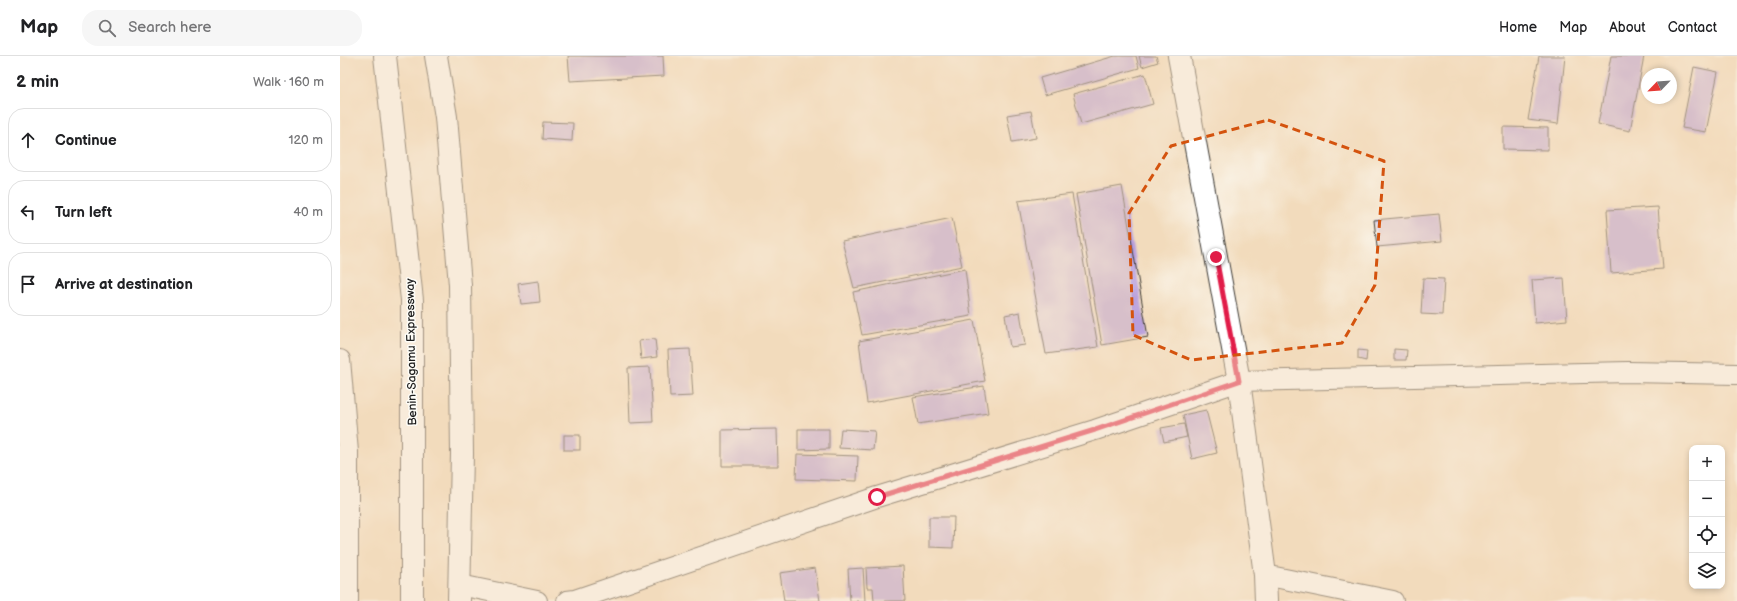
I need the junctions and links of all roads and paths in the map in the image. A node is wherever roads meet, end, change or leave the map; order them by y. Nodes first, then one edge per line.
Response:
1 (385, 56) edge
2 (436, 56) edge
3 (1179, 56) edge
4 (340, 360) edge
5 (1737, 374) edge
6 (1239, 381) junction
7 (344, 488) edge
8 (1265, 575) junction
9 (460, 593) edge
10 (348, 601) edge
11 (412, 601) edge
12 (536, 601) edge
13 (567, 601) edge
14 (1266, 601) edge
15 (1392, 601) edge

1 - 11 main road, Benin-Sagamu Expressway
2 - 9 main road
3 - 6 main road
4 - 7 street
5 - 6 street
6 - 8 main road
6 - 13 street
7 - 10 street
8 - 14 main road
8 - 15 street
9 - 12 street

